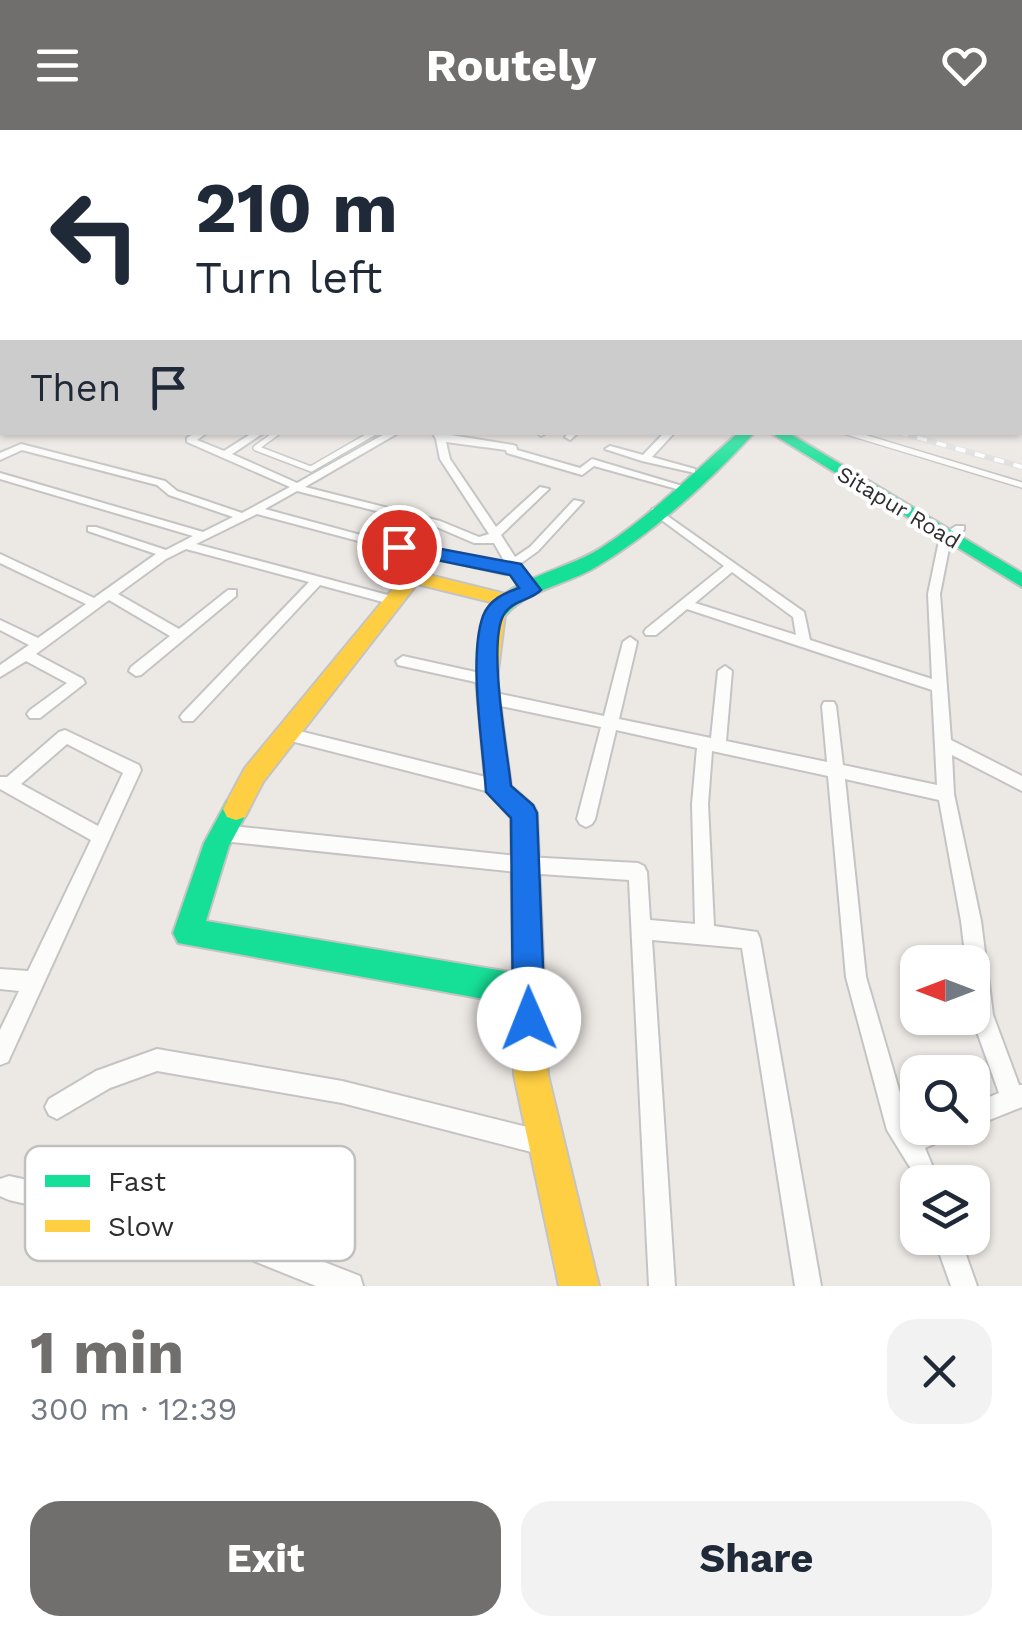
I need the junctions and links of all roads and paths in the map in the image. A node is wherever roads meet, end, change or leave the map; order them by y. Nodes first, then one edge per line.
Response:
1 (199, 435) edge
2 (256, 435) edge
3 (274, 435) edge
4 (371, 435) edge
5 (391, 435) edge
6 (439, 435) edge
7 (668, 435) edge
8 (744, 435) edge
9 (790, 435) edge
10 (858, 435) edge
11 (610, 449) dead end
12 (227, 453) junction
13 (0, 457) edge
14 (645, 459) junction
15 (0, 476) edge
16 (687, 480) junction
17 (1022, 485) edge
18 (298, 487) junction
19 (544, 489) dead end
20 (578, 502) dead end
21 (656, 511) junction
22 (250, 514) junction
23 (92, 529) dead end
24 (953, 532) junction
25 (204, 536) junction
26 (494, 537) junction
27 (185, 545) junction
28 (167, 554) junction
29 (0, 558) edge
30 (1022, 563) edge
31 (513, 566) junction
32 (732, 566) junction
33 (317, 580) junction
34 (1022, 581) edge
35 (531, 590) junction
36 (232, 593) dead end
37 (109, 594) junction
38 (507, 600) junction
39 (394, 601) junction
40 (96, 604) junction
41 (686, 604) junction
42 (0, 624) edge
43 (652, 632) dead end
44 (180, 636) junction
45 (630, 642) dead end
46 (804, 643) junction
47 (39, 644) junction
48 (25, 654) junction
49 (403, 661) dead end
50 (136, 670) dead end
51 (725, 671) dead end
52 (0, 672) edge
53 (942, 688) junction
54 (490, 689) junction
55 (828, 706) dead end
56 (36, 714) dead end
57 (188, 717) dead end
58 (610, 722) junction
59 (287, 734) junction
60 (711, 744) junction
61 (944, 744) junction
62 (835, 770) junction
63 (4, 783) edge
64 (1022, 784) edge
65 (498, 787) junction
66 (946, 794) junction
67 (586, 819) dead end
68 (222, 833) junction
69 (99, 835) junction
70 (526, 866) junction
71 (641, 929) junction
72 (705, 935) junction
73 (0, 979) edge
74 (32, 982) junction
75 (528, 990) junction
76 (0, 1054) edge
77 (1018, 1097) edge
78 (57, 1107) dead end
79 (990, 1109) edge
80 (900, 1131) edge
81 (547, 1144) junction
82 (10, 1188) dead end
83 (25, 1191) edge
84 (953, 1255) edge
85 (287, 1261) edge
86 (350, 1286) edge
87 (579, 1286) edge
88 (662, 1286) edge
89 (808, 1286) edge
90 (964, 1286) edge

1 - 12 street
2 - 12 street
3 - 4 lane
5 - 18 street
6 - 16 street
6 - 26 street
7 - 14 street
8 - 16 street
9 - 24 street, Sitapur Road
10 - 17 lane
11 - 14 street
12 - 18 street
13 - 22 street
14 - 16 street
15 - 25 street
16 - 21 street
18 - 22 street
18 - 26 street
19 - 26 street
20 - 31 street
21 - 32 street
21 - 35 street
22 - 25 street
22 - 31 street
23 - 28 street
24 - 30 street, Sitapur Road
24 - 34 street, Sitapur Road
24 - 53 street
25 - 27 street
26 - 31 street
27 - 28 street
27 - 33 street
28 - 37 street
29 - 40 street
31 - 35 street
32 - 41 street
32 - 46 street
33 - 39 street
33 - 57 street
35 - 38 street
36 - 44 street
37 - 40 street
37 - 44 street
38 - 39 street
38 - 54 street
39 - 59 street
40 - 47 street
41 - 43 street
41 - 46 street
42 - 47 street
44 - 50 street
45 - 58 street
46 - 53 street
47 - 48 street
48 - 52 street
48 - 56 street
49 - 54 street
51 - 60 street
53 - 61 street
54 - 58 street
54 - 65 street
55 - 62 street
58 - 60 street
58 - 67 street
59 - 65 street
59 - 68 street
60 - 62 street
60 - 72 street
61 - 64 street
61 - 66 street
62 - 66 street
62 - 80 street
63 - 69 street
63 - 69 street
65 - 70 street
66 - 77 street
68 - 70 street
68 - 75 street
69 - 74 street
70 - 71 street
70 - 75 street
71 - 72 street
71 - 88 street
72 - 89 street
73 - 74 street
74 - 76 street
75 - 81 street
77 - 79 street
78 - 81 street
81 - 87 street
82 - 83 street
84 - 90 street
85 - 86 street

